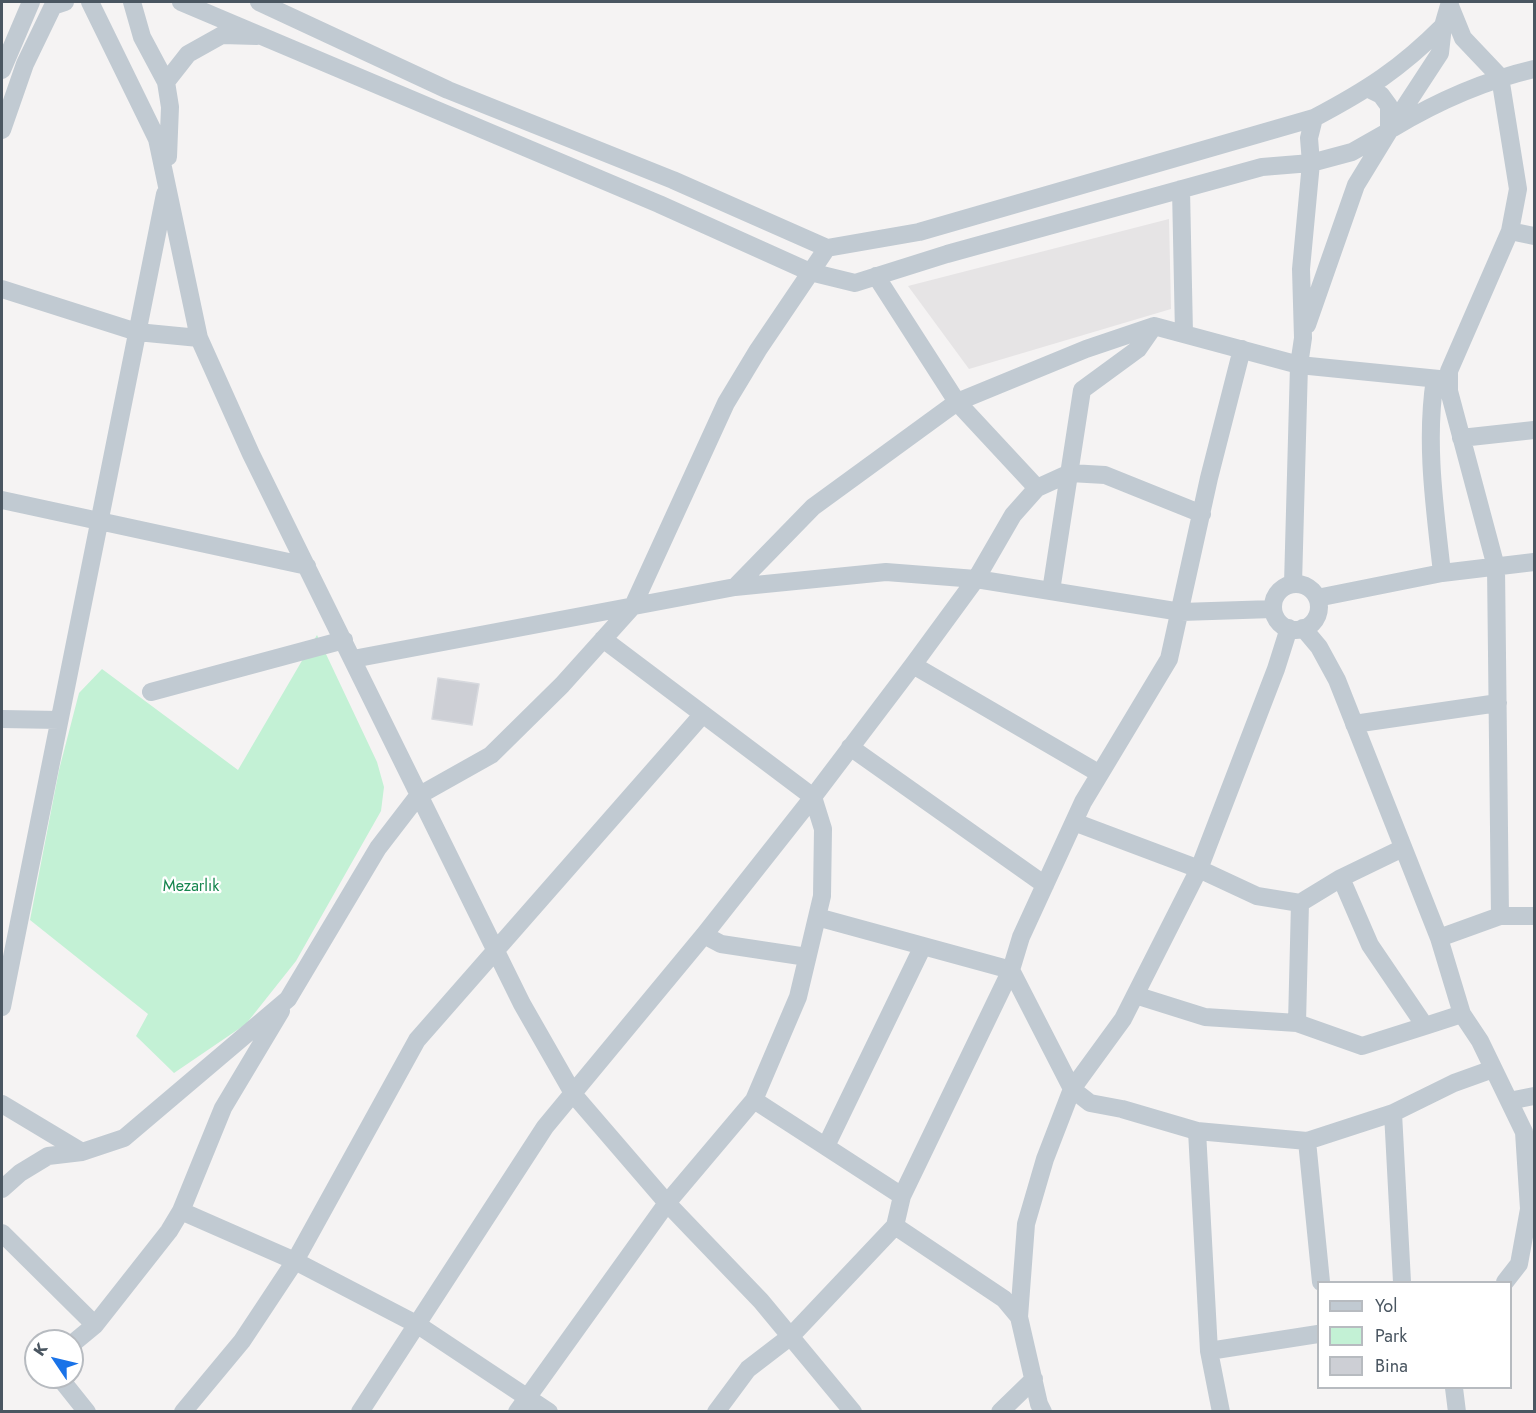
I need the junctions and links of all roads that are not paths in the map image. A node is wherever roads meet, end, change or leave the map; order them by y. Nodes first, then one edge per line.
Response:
1 (31, 2) edge
2 (65, 2) edge
3 (90, 2) edge
4 (132, 2) edge
5 (181, 2) edge
6 (259, 2) edge
7 (1450, 4) edge
8 (1443, 26) junction
9 (265, 36) junction
10 (1534, 69) edge
11 (2, 70) edge
12 (1500, 77) junction
13 (166, 82) junction
14 (1369, 89) junction
15 (1314, 118) junction
16 (2, 130) edge
17 (1389, 131) junction
18 (1311, 163) junction
19 (167, 185) junction
20 (1181, 189) junction
21 (1510, 231) junction
22 (1534, 236) edge
23 (827, 248) junction
24 (810, 272) junction
25 (876, 276) junction
26 (2, 289) edge
27 (1154, 326) junction
28 (137, 332) junction
29 (1184, 334) junction
30 (199, 338) junction
31 (1303, 338) junction
32 (1242, 349) junction
33 (1299, 365) junction
34 (1442, 380) junction
35 (957, 402) junction
36 (1534, 430) edge
37 (1461, 438) junction
38 (1070, 472) junction
39 (1037, 488) junction
40 (2, 500) edge
41 (1202, 514) junction
42 (99, 521) junction
43 (1534, 562) edge
44 (308, 566) junction
45 (1496, 567) junction
46 (1442, 573) junction
47 (976, 579) junction
48 (1293, 584) junction
49 (735, 587) junction
50 (1051, 591) junction
51 (1317, 598) junction
52 (633, 606) junction
53 (1273, 609) junction
54 (1181, 612) junction
55 (1296, 628) junction
56 (603, 639) junction
57 (344, 640) junction
58 (353, 659) junction
59 (913, 665) junction
60 (151, 692) dead end
61 (1498, 703) junction
62 (703, 714) junction
63 (2, 719) edge
64 (59, 720) junction
65 (1354, 724) junction
66 (850, 747) junction
67 (1100, 774) junction
68 (418, 796) junction
69 (813, 797) junction
70 (1074, 822) junction
71 (1403, 848) junction
72 (1199, 869) junction
73 (1341, 878) junction
74 (1045, 885) junction
75 (1300, 903) junction
76 (1534, 915) edge
77 (1500, 916) junction
78 (817, 917) junction
79 (704, 935) junction
80 (1439, 938) junction
81 (923, 946) junction
82 (496, 952) junction
83 (807, 957) junction
84 (1011, 970) junction
85 (1136, 995) junction
86 (288, 999) junction
87 (2, 1007) edge
88 (1462, 1014) junction
89 (1297, 1023) junction
90 (1425, 1026) junction
91 (1493, 1069) junction
92 (1072, 1089) junction
93 (574, 1095) junction
94 (1534, 1096) edge
95 (754, 1100) junction
96 (1509, 1101) junction
97 (2, 1104) edge
98 (1393, 1113) junction
99 (1197, 1131) junction
100 (1307, 1142) junction
101 (826, 1146) junction
102 (82, 1152) junction
103 (2, 1189) edge
104 (902, 1197) junction
105 (667, 1203) junction
106 (181, 1211) junction
107 (895, 1226) junction
108 (2, 1233) edge
109 (1528, 1246) edge
110 (295, 1261) junction
111 (1321, 1281) edge
112 (1402, 1281) edge
113 (1506, 1281) edge
114 (1019, 1317) junction
115 (95, 1325) junction
116 (418, 1325) junction
117 (84, 1334) edge
118 (1317, 1335) edge
119 (791, 1336) junction
120 (1209, 1351) junction
121 (1034, 1379) junction
122 (69, 1389) edge
123 (521, 1404) edge
124 (87, 1412) edge
125 (183, 1412) edge
126 (360, 1412) edge
127 (549, 1412) edge
128 (716, 1412) edge
129 (852, 1412) edge
130 (1000, 1412) edge
131 (1043, 1412) edge
132 (1221, 1412) edge

1 - 11 street
2 - 16 street
3 - 19 street
4 - 13 street
5 - 9 street
6 - 23 street
7 - 8 street
7 - 12 street
8 - 14 street
8 - 17 street
9 - 13 street
9 - 24 street
10 - 12 street
12 - 17 street
12 - 21 street
13 - 19 street
14 - 15 street
14 - 17 street
15 - 18 street
15 - 23 street
17 - 18 street
17 - 31 street
18 - 20 street
18 - 31 street
19 - 28 street
19 - 30 street
20 - 25 street
20 - 29 street
21 - 22 street
21 - 34 street
23 - 24 street
24 - 25 street
24 - 52 street
25 - 35 street
26 - 28 street
27 - 29 street
27 - 35 street
27 - 38 street
28 - 30 street
28 - 42 street
29 - 32 street
30 - 44 street
31 - 33 street
32 - 33 street
32 - 41 street
33 - 34 street
33 - 48 street
34 - 37 street
34 - 46 street
35 - 39 street
35 - 49 street
36 - 37 street
37 - 45 street
38 - 39 street
38 - 41 street
38 - 50 street
39 - 47 street
40 - 42 street
41 - 54 street
42 - 44 street
42 - 64 street
43 - 45 street
44 - 57 street
45 - 46 street
45 - 61 street
46 - 51 street
47 - 49 street
47 - 50 street
47 - 59 street
48 - 51 street
48 - 53 street
49 - 52 street
50 - 54 street
51 - 55 street
52 - 56 street
52 - 58 street
53 - 54 street
53 - 55 street
54 - 67 street
55 - 65 street
55 - 72 street
56 - 62 street
56 - 68 street
57 - 58 street
57 - 60 street
58 - 68 street
59 - 66 street
59 - 67 street
61 - 65 street
61 - 77 street
62 - 69 street
62 - 82 street
63 - 64 street
64 - 87 street
65 - 71 street
66 - 69 street
66 - 74 street
67 - 70 street
68 - 82 street
68 - 86 street
69 - 78 street
69 - 79 street
70 - 72 street
70 - 74 street
71 - 73 street
71 - 80 street
72 - 75 street
72 - 85 street
73 - 75 street
73 - 90 street
74 - 84 street
75 - 89 street
76 - 77 street
77 - 80 street
78 - 81 street
78 - 83 street
79 - 83 street
79 - 93 street
80 - 88 street
81 - 84 street
81 - 101 street
82 - 93 street
82 - 110 street
83 - 95 street
84 - 92 street
84 - 104 street
85 - 89 street
85 - 92 street
86 - 102 street
86 - 106 street
88 - 90 street
88 - 91 street
89 - 90 street
91 - 96 street
91 - 98 street
92 - 99 street
92 - 114 street
93 - 105 street
93 - 116 street
94 - 96 street
95 - 101 street
95 - 105 street
96 - 109 street
97 - 102 street
98 - 100 street
98 - 112 street
99 - 100 street
99 - 120 street
100 - 111 street
101 - 104 street
102 - 103 street
104 - 107 street
105 - 119 street
105 - 123 street
106 - 110 street
106 - 115 street
107 - 114 street
107 - 119 street
108 - 115 street
109 - 113 street
110 - 116 street
110 - 125 street
114 - 121 street
115 - 117 street
116 - 123 street
116 - 126 street
118 - 120 street
119 - 128 street
119 - 129 street
120 - 132 street
121 - 130 street
121 - 131 street
122 - 124 street
123 - 127 street

